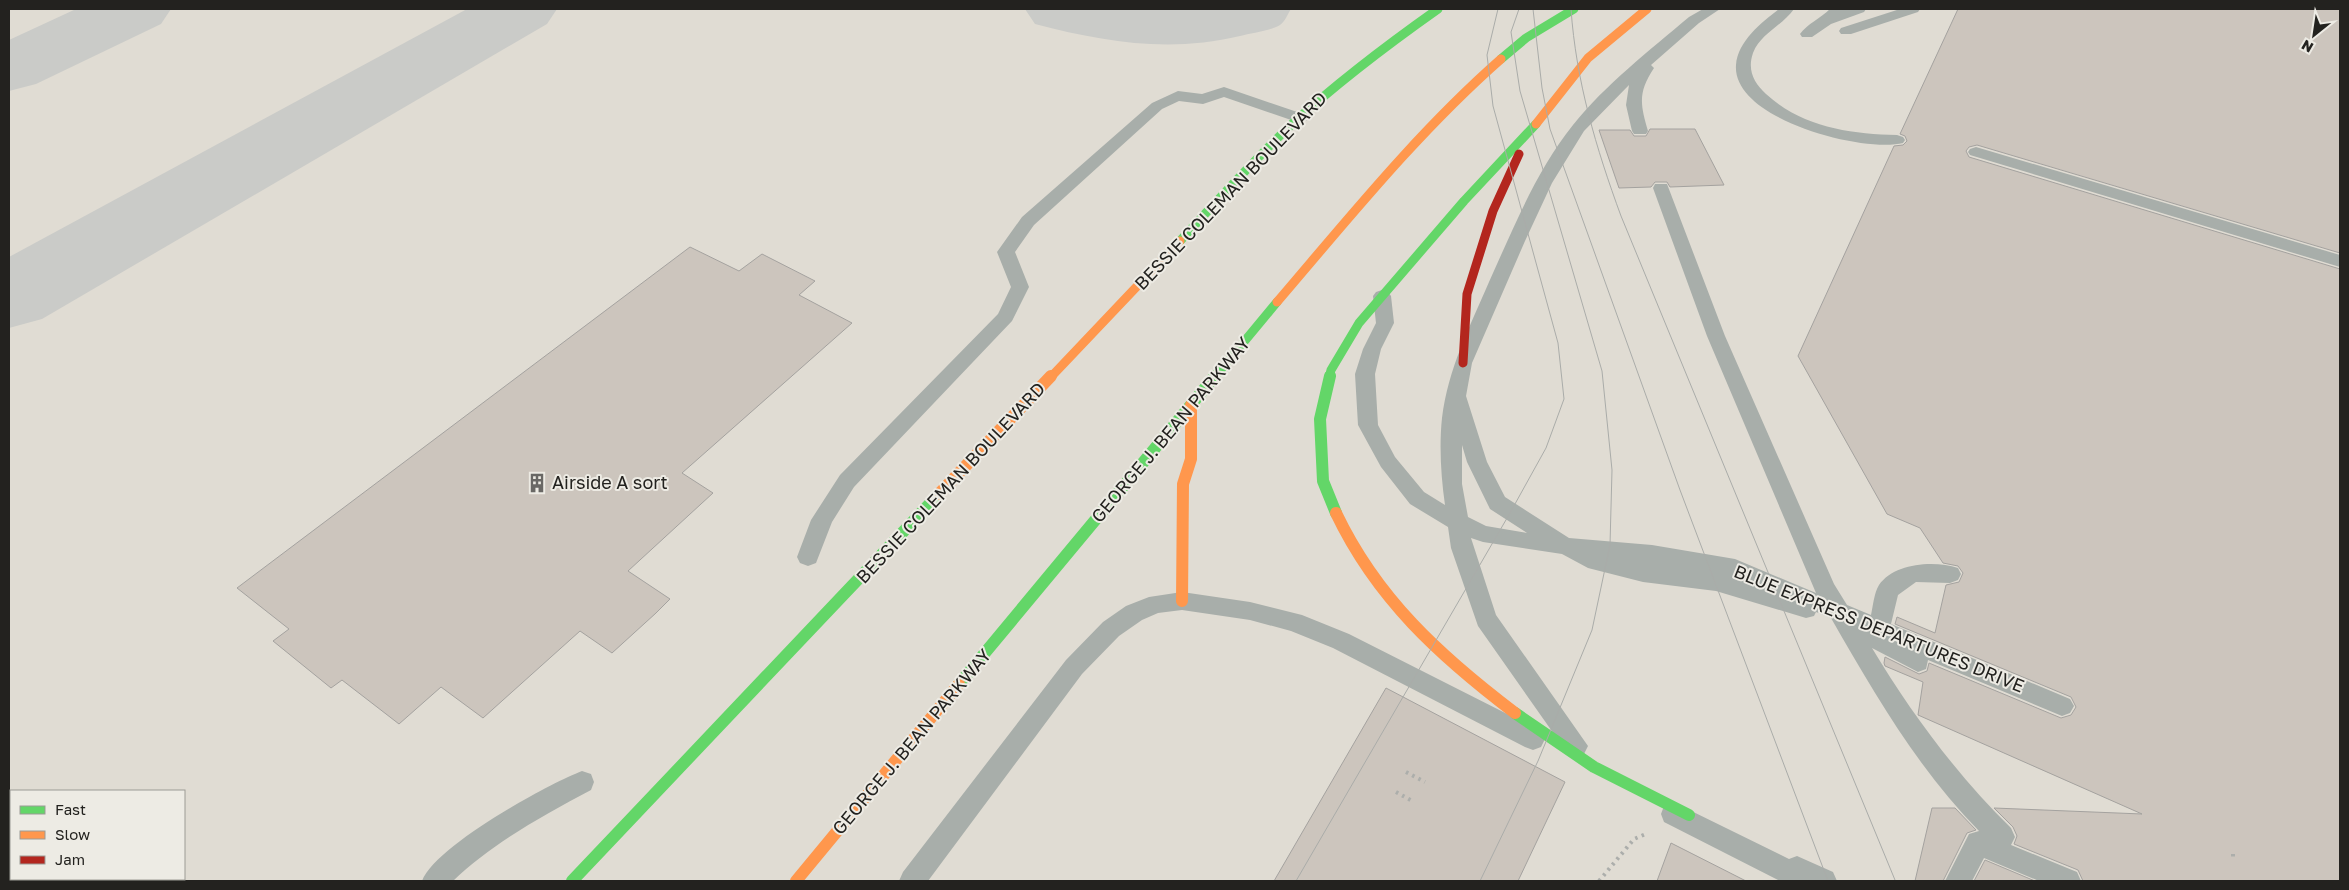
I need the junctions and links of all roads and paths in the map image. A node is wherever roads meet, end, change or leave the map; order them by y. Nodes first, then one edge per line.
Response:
1 (1438, 9) edge
2 (1567, 9) edge
3 (1574, 9) edge
4 (1647, 9) edge
5 (1713, 9) edge
6 (1786, 9) edge
7 (1838, 9) edge
8 (1859, 9) edge
9 (1913, 9) edge
10 (1825, 22) junction
11 (1846, 32) dead end
12 (1807, 34) dead end
13 (1526, 38) junction
14 (1673, 38) junction
15 (1300, 118) junction
16 (1640, 131) dead end
17 (1530, 132) junction
18 (1897, 140) dead end
19 (1976, 152) dead end
20 (1661, 188) dead end
21 (2340, 261) edge
22 (1382, 296) junction
23 (1463, 363) junction
24 (1457, 394) junction
25 (1191, 405) junction
26 (808, 557) dead end
27 (1950, 574) dead end
28 (1182, 601) junction
29 (1876, 639) junction
30 (1918, 662) dead end
31 (2062, 706) dead end
32 (1406, 772) dead end
33 (1596, 773) junction
34 (582, 782) dead end
35 (1425, 782) dead end
36 (1396, 792) dead end
37 (1414, 802) dead end
38 (1690, 814) junction
39 (2002, 836) dead end
40 (435, 881) edge
41 (572, 881) edge
42 (796, 881) edge
43 (912, 881) edge
44 (1599, 881) edge
45 (1806, 881) edge
46 (1824, 881) edge
47 (1958, 881) edge
48 (2068, 881) edge

1 - 15 street, BESSIE COLEMAN BOULEVARD
2 - 13 street
3 - 13 street, GEORGE J. BEAN PARKWAY
4 - 17 street
5 - 14 lane
6 - 18 lane
7 - 10 lane
8 - 10 lane
9 - 11 lane
10 - 12 lane
13 - 25 street, GEORGE J. BEAN PARKWAY
14 - 16 lane
14 - 23 lane
15 - 26 lane
15 - 41 street, BESSIE COLEMAN BOULEVARD
17 - 22 street
17 - 23 street
19 - 21 lane
20 - 39 lane
22 - 31 lane, BLUE EXPRESS DEPARTURES DRIVE
22 - 38 street
23 - 24 lane
24 - 29 lane
24 - 33 lane
25 - 28 street
25 - 42 street, GEORGE J. BEAN PARKWAY
27 - 29 lane
28 - 33 lane
28 - 43 lane
29 - 30 lane
32 - 35 path
33 - 45 lane
34 - 40 lane
36 - 37 path
38 - 44 path
38 - 46 lane
47 - 48 lane

